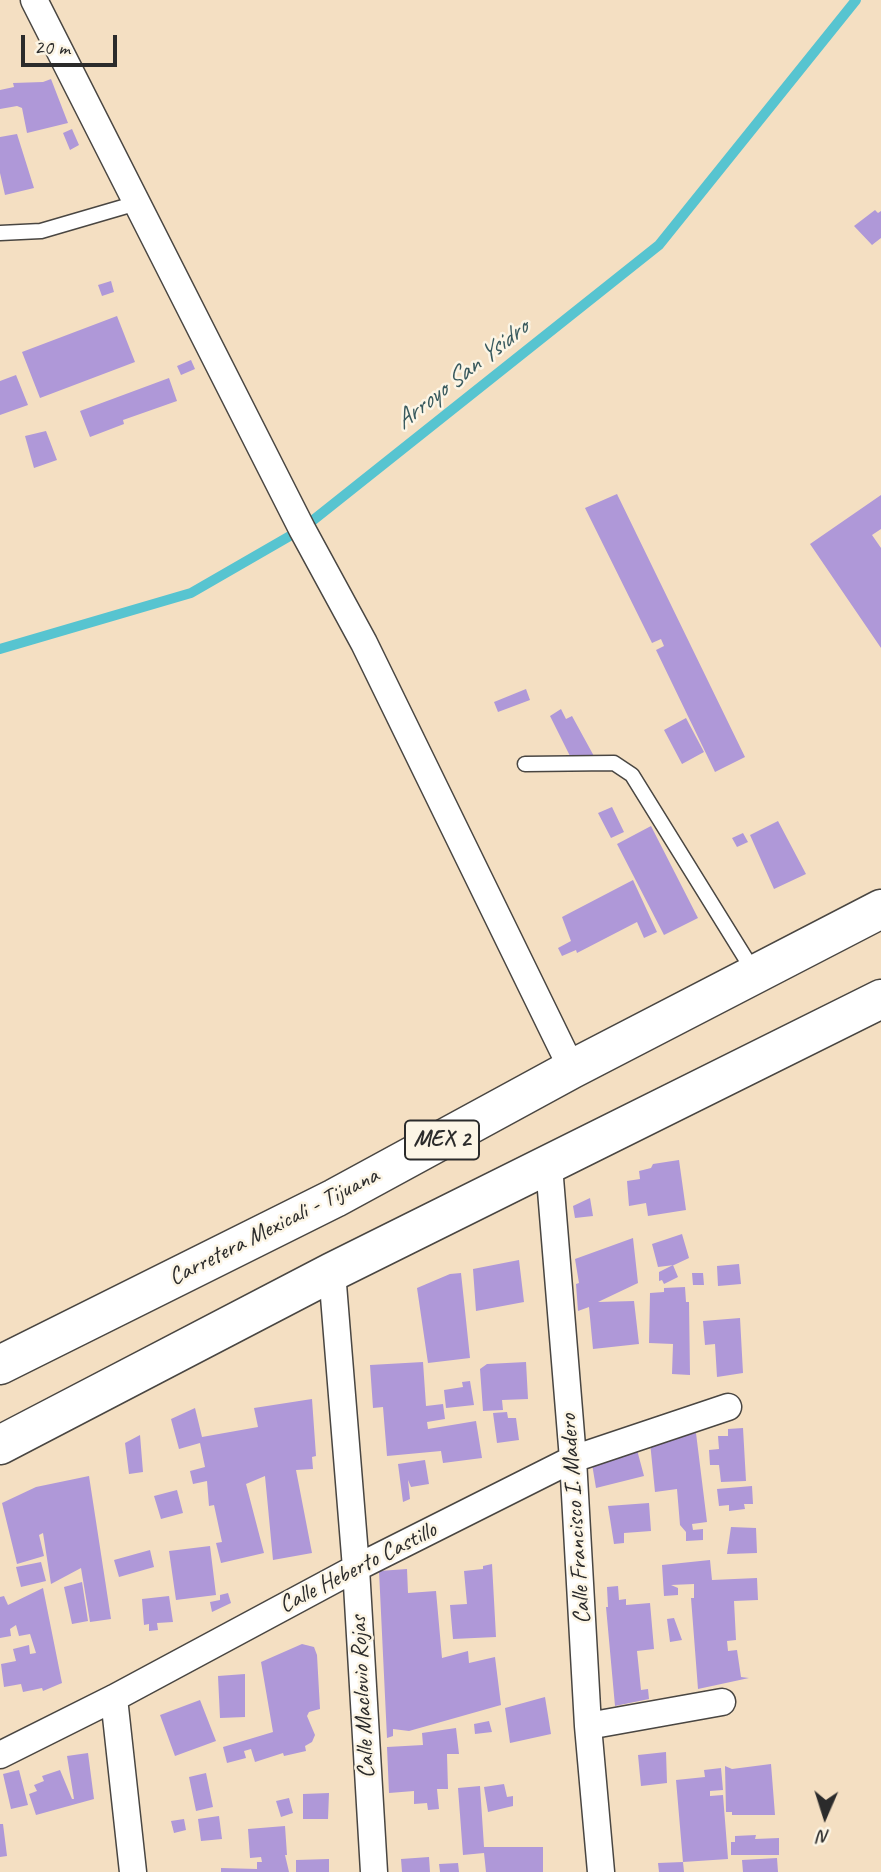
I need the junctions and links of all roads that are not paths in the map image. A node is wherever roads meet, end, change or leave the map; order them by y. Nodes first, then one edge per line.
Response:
1 (34, 0) edge
2 (137, 203) junction
3 (0, 233) edge
4 (525, 764) dead end
5 (881, 909) edge
6 (754, 973) junction
7 (881, 999) edge
8 (572, 1069) junction
9 (549, 1166) junction
10 (332, 1272) junction
11 (0, 1365) edge
12 (728, 1407) dead end
13 (0, 1445) edge
14 (573, 1459) junction
15 (356, 1568) junction
16 (114, 1698) junction
17 (722, 1702) dead end
18 (589, 1726) junction
19 (0, 1755) edge
20 (133, 1872) edge
21 (374, 1872) edge
22 (601, 1872) edge

1 - 2 street
2 - 3 lane
2 - 8 street
4 - 6 lane
5 - 6 main road, Carretera Mexicali - Tijuana / MEX 2
6 - 8 main road, Carretera Mexicali - Tijuana / MEX 2
7 - 9 main road, MEX 2
8 - 11 main road, Carretera Mexicali - Tijuana / MEX 2
9 - 10 main road, MEX 2
9 - 14 street, Calle Francisco I. Madero
10 - 13 main road, MEX 2
10 - 15 street, Calle Maclovio Rojas
12 - 14 street, Calle Heberto Castillo
14 - 15 street, Calle Heberto Castillo
14 - 18 street, Calle Francisco I. Madero
15 - 16 street, Calle Heberto Castillo
15 - 21 street, Calle Maclovio Rojas
16 - 19 street, Calle Heberto Castillo
16 - 20 street
17 - 18 street
18 - 22 street, Calle Francisco I. Madero

